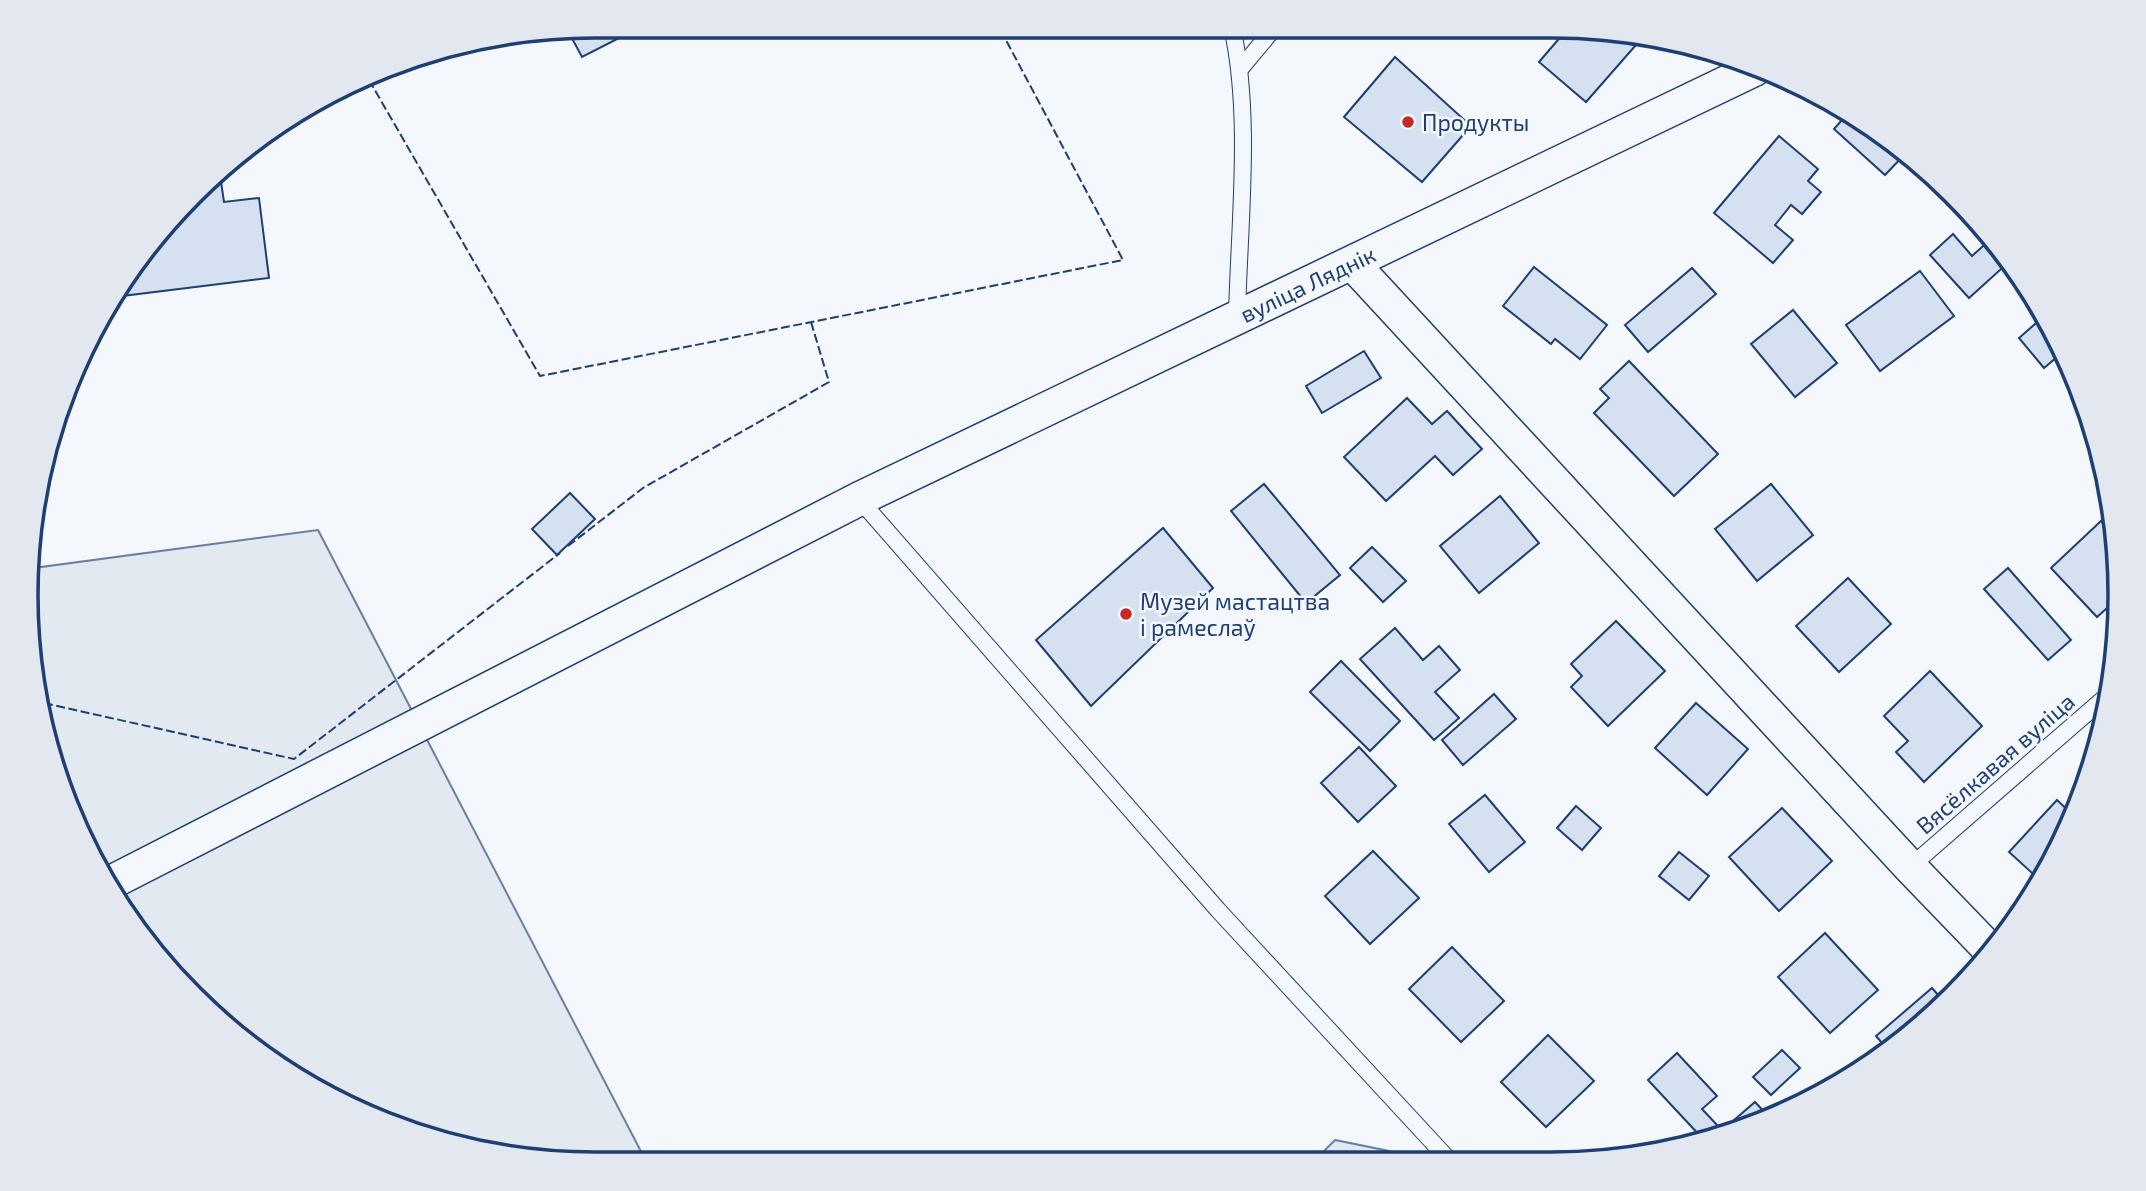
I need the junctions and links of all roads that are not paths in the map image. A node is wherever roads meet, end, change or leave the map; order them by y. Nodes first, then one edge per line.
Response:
1 (1234, 38) edge
2 (1266, 38) edge
3 (1241, 68) junction
4 (1745, 74) edge
5 (1353, 264) junction
6 (1237, 316) junction
7 (859, 499) junction
8 (2097, 705) edge
9 (1910, 867) junction
10 (116, 880) edge
11 (1984, 944) edge
12 (1442, 1152) edge

1 - 3 lane
2 - 3 lane
3 - 6 lane
4 - 5 street, вуліца Ляднік
5 - 6 street, вуліца Ляднік
5 - 9 street
6 - 7 street, вуліца Ляднік
7 - 10 street, вуліца Ляднік
7 - 12 lane
8 - 9 lane, Вясёлкавая вуліца
9 - 11 street

